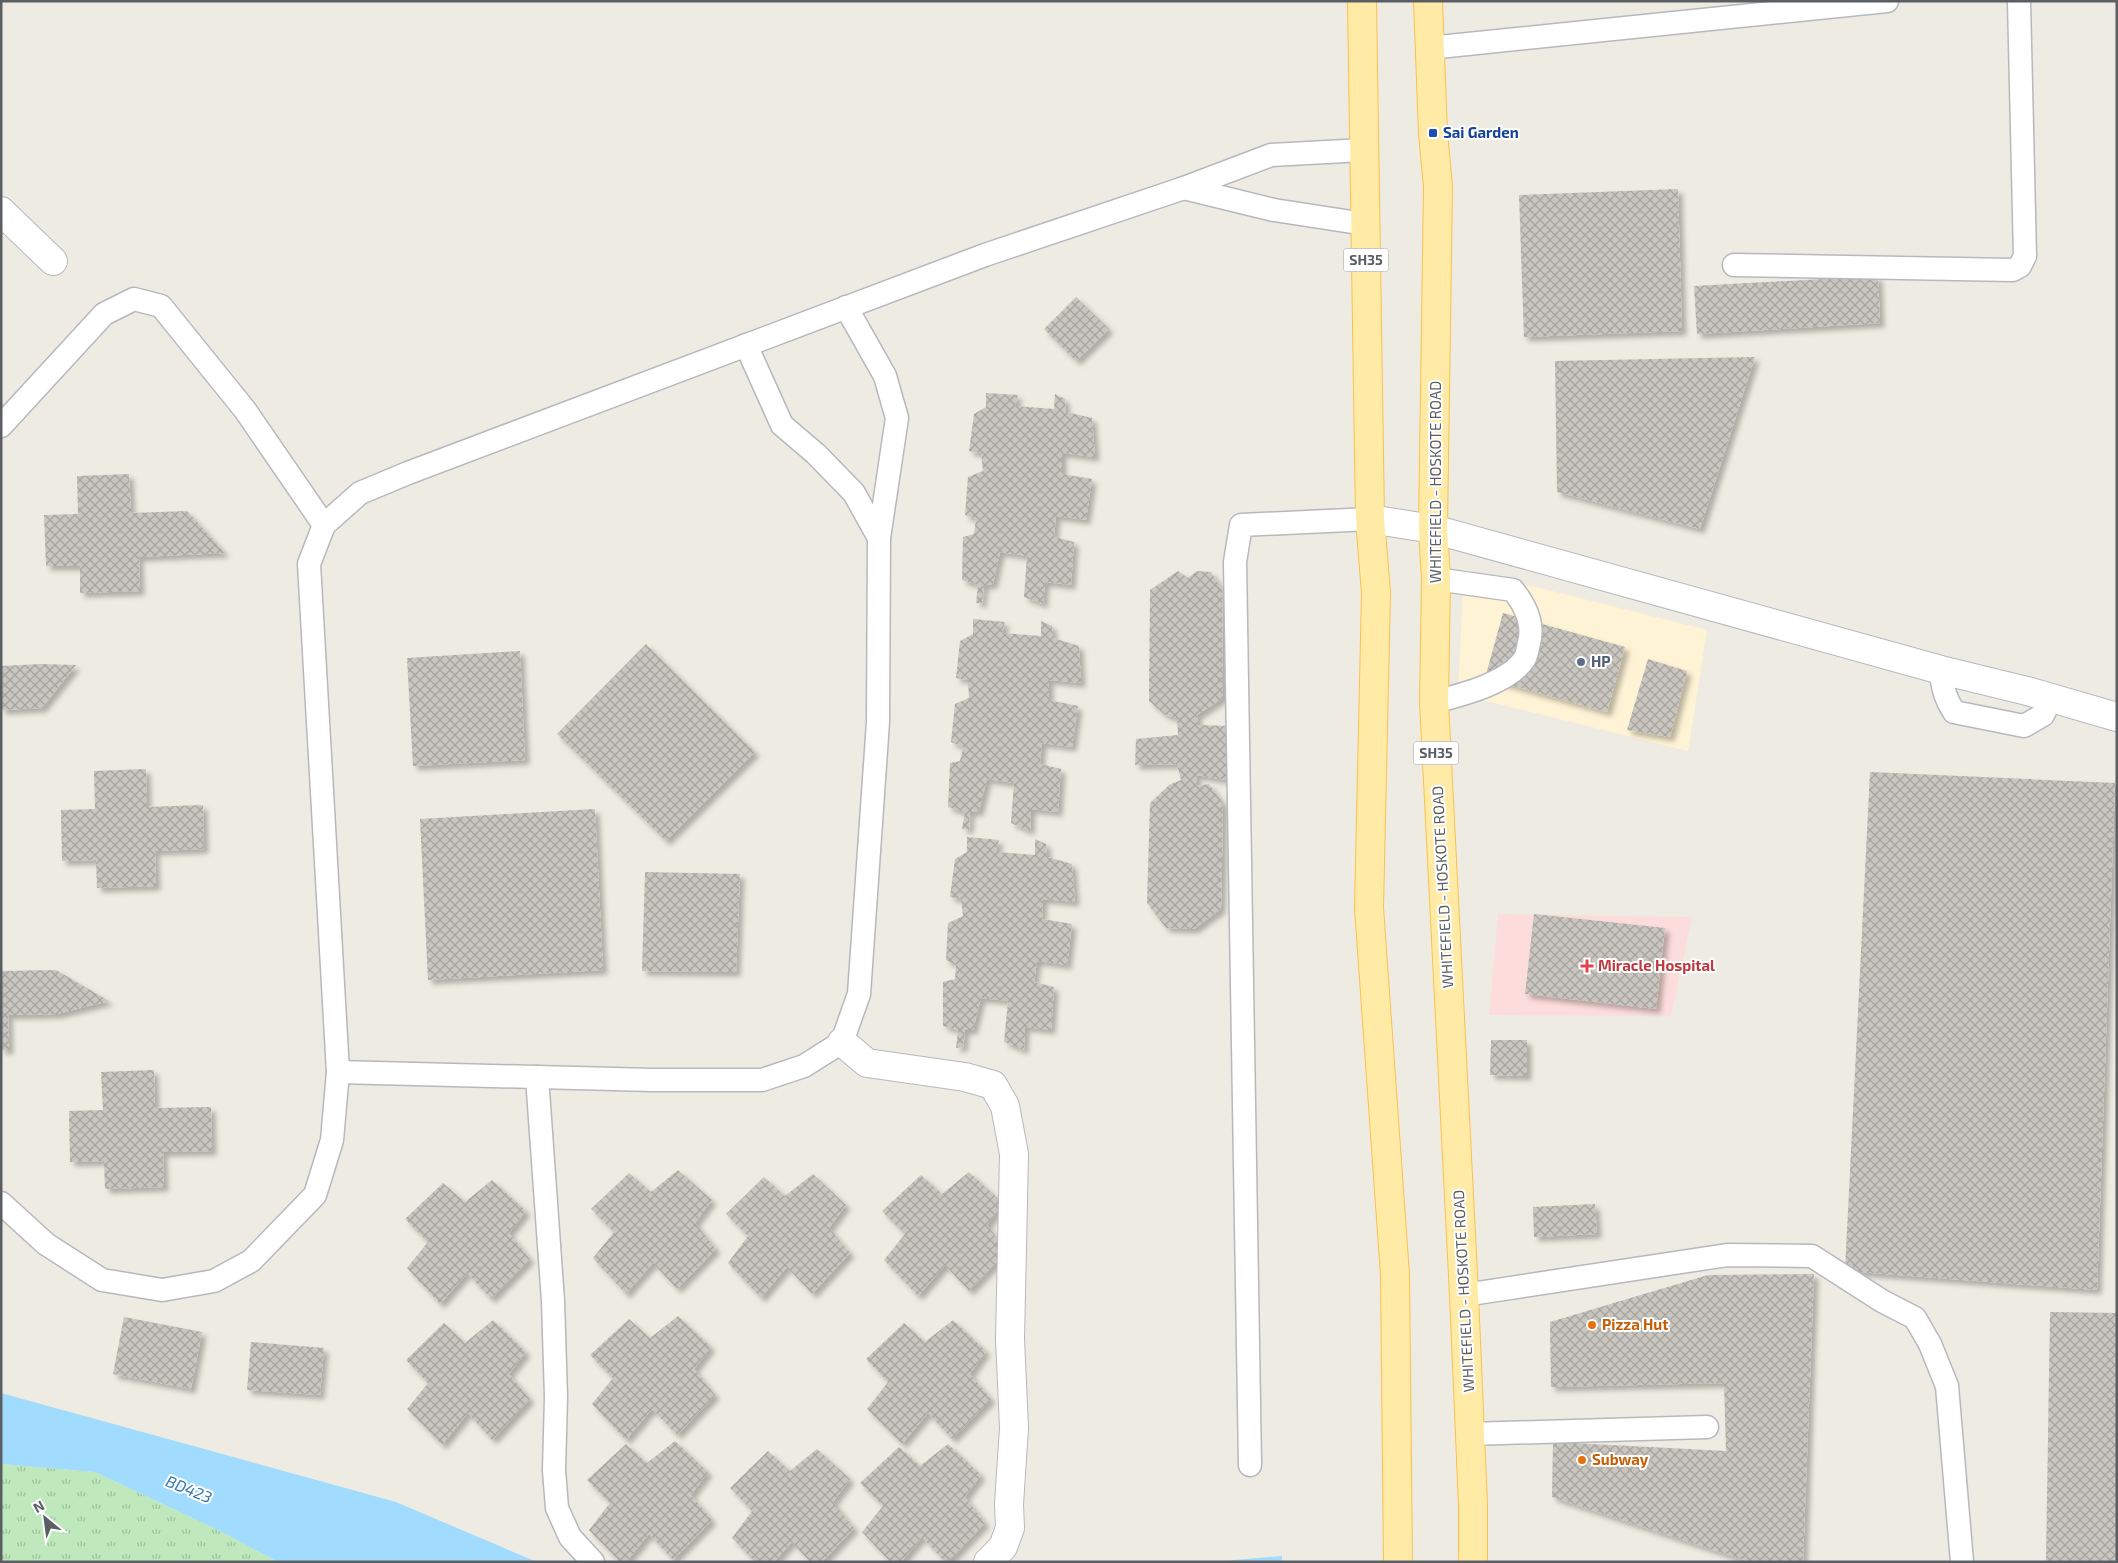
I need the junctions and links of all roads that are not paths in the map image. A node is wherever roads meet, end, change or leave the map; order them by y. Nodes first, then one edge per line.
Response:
1 (1362, 1) edge
2 (1428, 1) edge
3 (1887, 1) edge
4 (2019, 1) edge
5 (1429, 48) junction
6 (1364, 150) junction
7 (1184, 188) junction
8 (1, 211) edge
9 (1365, 224) junction
10 (53, 261) dead end
11 (1734, 265) dead end
12 (846, 307) junction
13 (746, 345) junction
14 (1, 426) edge
15 (1370, 519) junction
16 (324, 525) junction
17 (1433, 529) junction
18 (879, 538) junction
19 (1436, 579) junction
20 (1941, 670) junction
21 (2051, 698) junction
22 (1434, 702) junction
23 (2117, 716) edge
24 (842, 1042) junction
25 (338, 1072) junction
26 (537, 1076) junction
27 (1, 1203) edge
28 (1464, 1295) junction
29 (1707, 1427) dead end
30 (1470, 1434) junction
31 (1250, 1466) dead end
32 (593, 1562) edge
33 (988, 1562) edge
34 (1398, 1562) edge
35 (1473, 1562) edge
36 (1962, 1562) edge

1 - 6 main road, SH35
2 - 5 main road, WHITEFIELD - HOSKOTE ROAD / SH35
3 - 5 lane
4 - 11 lane
5 - 17 main road, WHITEFIELD - HOSKOTE ROAD / SH35
6 - 7 lane
6 - 9 main road, SH35
7 - 9 lane
7 - 12 lane
8 - 10 street
9 - 15 main road, SH35
12 - 13 lane
12 - 18 lane
13 - 16 lane
13 - 18 lane
14 - 16 lane
15 - 17 street
15 - 31 lane
15 - 34 main road, SH35
16 - 25 lane
17 - 19 main road, WHITEFIELD - HOSKOTE ROAD / SH35
17 - 20 street
18 - 24 lane
19 - 22 main road, WHITEFIELD - HOSKOTE ROAD / SH35
19 - 22 lane
20 - 21 street
20 - 21 lane
21 - 23 street
22 - 28 main road, WHITEFIELD - HOSKOTE ROAD / SH35
24 - 26 lane
24 - 33 street
25 - 26 lane
25 - 27 lane
26 - 32 lane
28 - 30 main road, WHITEFIELD - HOSKOTE ROAD / SH35
28 - 36 lane
29 - 30 lane
30 - 35 main road, WHITEFIELD - HOSKOTE ROAD / SH35

